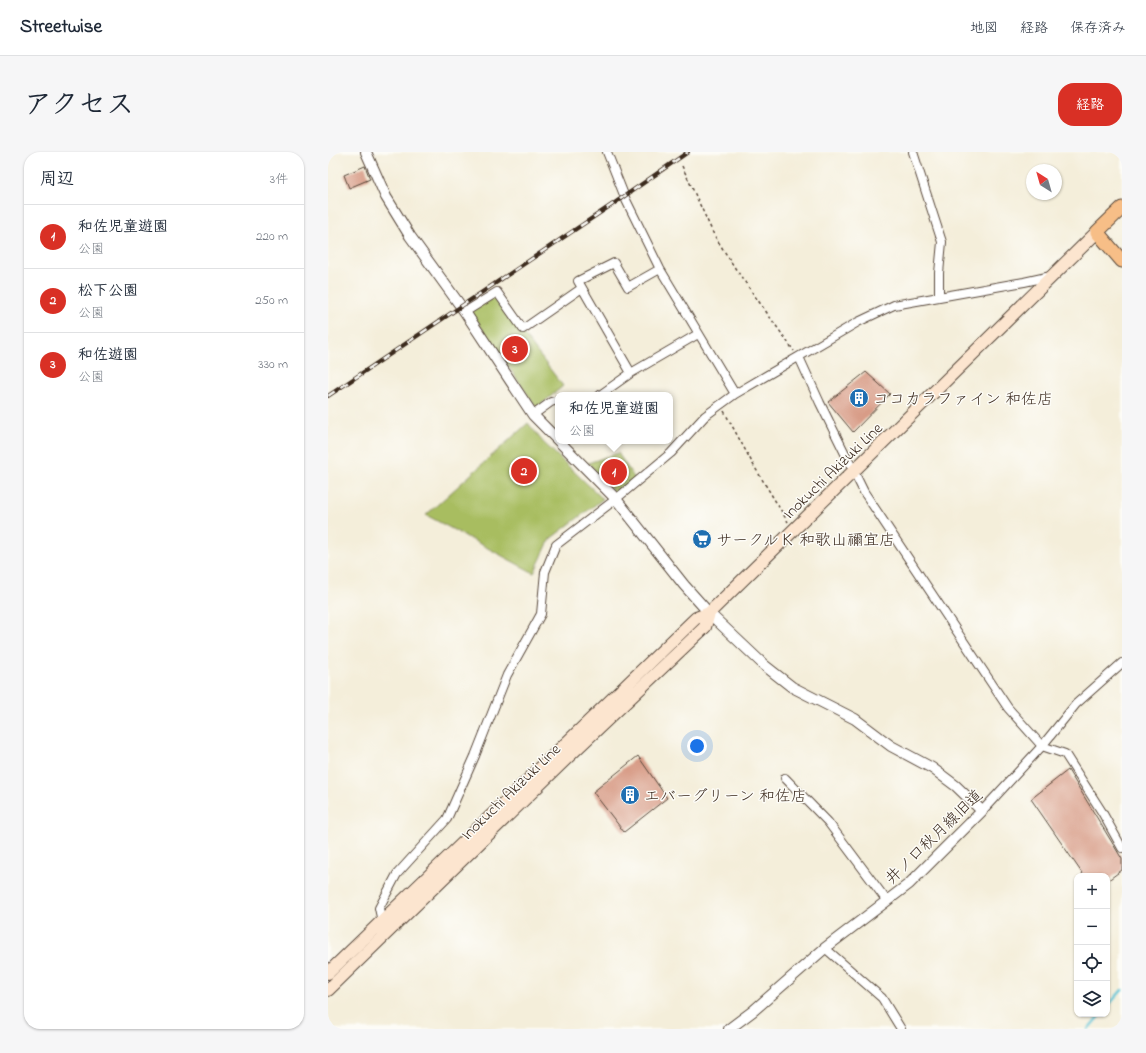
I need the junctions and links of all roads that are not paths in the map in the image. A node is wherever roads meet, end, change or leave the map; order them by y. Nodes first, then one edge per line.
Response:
1 (366, 152) edge
2 (607, 152) edge
3 (913, 152) edge
4 (1122, 208) edge
5 (1097, 232) junction
6 (1120, 254) edge
7 (660, 269) junction
8 (1054, 275) junction
9 (582, 288) junction
10 (938, 297) junction
11 (464, 312) junction
12 (698, 334) junction
13 (799, 357) junction
14 (631, 373) junction
15 (604, 392) edge
16 (735, 394) junction
17 (555, 401) edge
18 (533, 415) junction
19 (555, 437) edge
20 (562, 444) edge
21 (854, 471) junction
22 (616, 499) junction
23 (709, 613) junction
24 (1122, 662) edge
25 (1042, 746) junction
26 (785, 778) dead end
27 (982, 811) junction
28 (1122, 848) edge
29 (887, 901) junction
30 (386, 926) junction
31 (825, 948) junction
32 (328, 973) edge
33 (328, 990) edge
34 (729, 1029) edge
35 (901, 1029) edge

1 - 11 street
2 - 7 street
3 - 10 street
4 - 5 main road
5 - 6 main road
5 - 8 main road, Inokuchi Akizuki Line
7 - 9 street
7 - 12 street
8 - 10 street
8 - 21 main road, Inokuchi Akizuki Line
9 - 11 street
9 - 14 street
10 - 13 street
11 - 18 street
12 - 14 street
12 - 16 street
13 - 16 street
13 - 21 street
14 - 15 street
16 - 22 street
17 - 18 street
18 - 19 street
20 - 22 street
21 - 23 main road, Inokuchi Akizuki Line
21 - 25 street
22 - 23 street
22 - 30 street
23 - 27 street
23 - 30 main road, Inokuchi Akizuki Line
24 - 25 street, 井ノ口秋月線旧道
25 - 27 street, 井ノ口秋月線旧道
25 - 28 street
26 - 29 street
27 - 29 street, 井ノ口秋月線旧道
29 - 31 street, 井ノ口秋月線旧道
30 - 32 main road, Inokuchi Akizuki Line
30 - 33 main road, Inokuchi Akizuki Line
31 - 34 street, 井ノ口秋月線旧道
31 - 35 street

